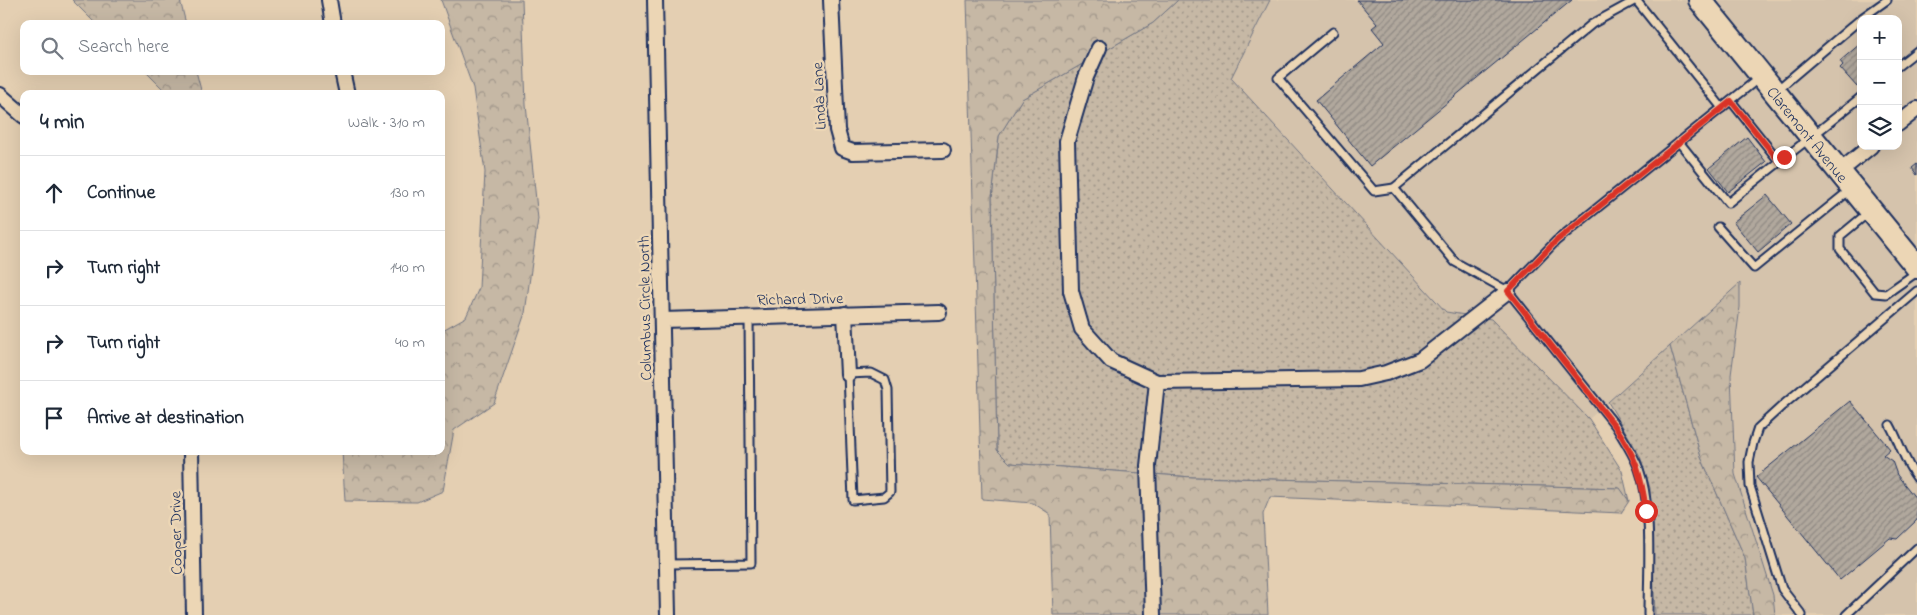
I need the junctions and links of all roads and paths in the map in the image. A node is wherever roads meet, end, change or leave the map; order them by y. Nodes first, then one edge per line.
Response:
1 (329, 0) edge
2 (655, 0) edge
3 (831, 0) edge
4 (1700, 0) edge
5 (1887, 0) edge
6 (332, 20) edge
7 (1332, 32) dead end
8 (1099, 48) dead end
9 (1917, 51) edge
10 (1902, 63) edge
11 (343, 75) edge
12 (1768, 84) junction
13 (346, 90) edge
14 (0, 95) edge
15 (1857, 100) edge
16 (1731, 101) junction
17 (1722, 108) junction
18 (1917, 109) edge
19 (20, 112) edge
20 (1902, 121) edge
21 (1812, 138) junction
22 (1679, 142) junction
23 (943, 150) dead end
24 (1868, 150) edge
25 (1779, 161) junction
26 (1846, 180) junction
27 (1394, 188) junction
28 (1871, 210) junction
29 (1718, 227) dead end
30 (1917, 267) edge
31 (1917, 272) edge
32 (1508, 291) junction
33 (1917, 291) edge
34 (939, 312) dead end
35 (845, 314) junction
36 (749, 316) junction
37 (662, 320) junction
38 (848, 374) junction
39 (1157, 382) junction
40 (1890, 425) dead end
41 (191, 455) edge
42 (1917, 478) edge
43 (1917, 548) edge
44 (667, 564) junction
45 (194, 615) edge
46 (668, 615) edge
47 (1153, 615) edge
48 (1648, 615) edge
49 (1802, 615) edge
50 (1846, 615) edge

1 - 6 street
2 - 37 street, Columbus Circle North
3 - 23 street, Linda Lane
4 - 12 main road, Claremont Avenue
5 - 12 lane
7 - 27 lane
8 - 39 street
9 - 10 lane
11 - 13 street
12 - 16 lane
12 - 21 main road, Claremont Avenue
14 - 19 street
15 - 21 lane
16 - 17 lane
16 - 25 lane
17 - 22 lane
17 - 27 lane
18 - 20 street
21 - 25 lane
21 - 26 main road, Claremont Avenue
22 - 25 lane
22 - 32 lane
24 - 26 street
26 - 28 main road, Claremont Avenue
26 - 29 lane
27 - 32 lane
28 - 30 main road, Claremont Avenue
28 - 31 lane
32 - 39 street
32 - 48 lane
33 - 49 lane
34 - 35 street, Richard Drive
35 - 36 street, Richard Drive
35 - 38 street
36 - 37 street, Richard Drive
36 - 44 lane
37 - 44 street, Columbus Circle North
38 - 38 lane
39 - 47 street
40 - 42 lane
41 - 45 street, Cooper Drive
43 - 50 lane
44 - 46 street, Columbus Circle North

